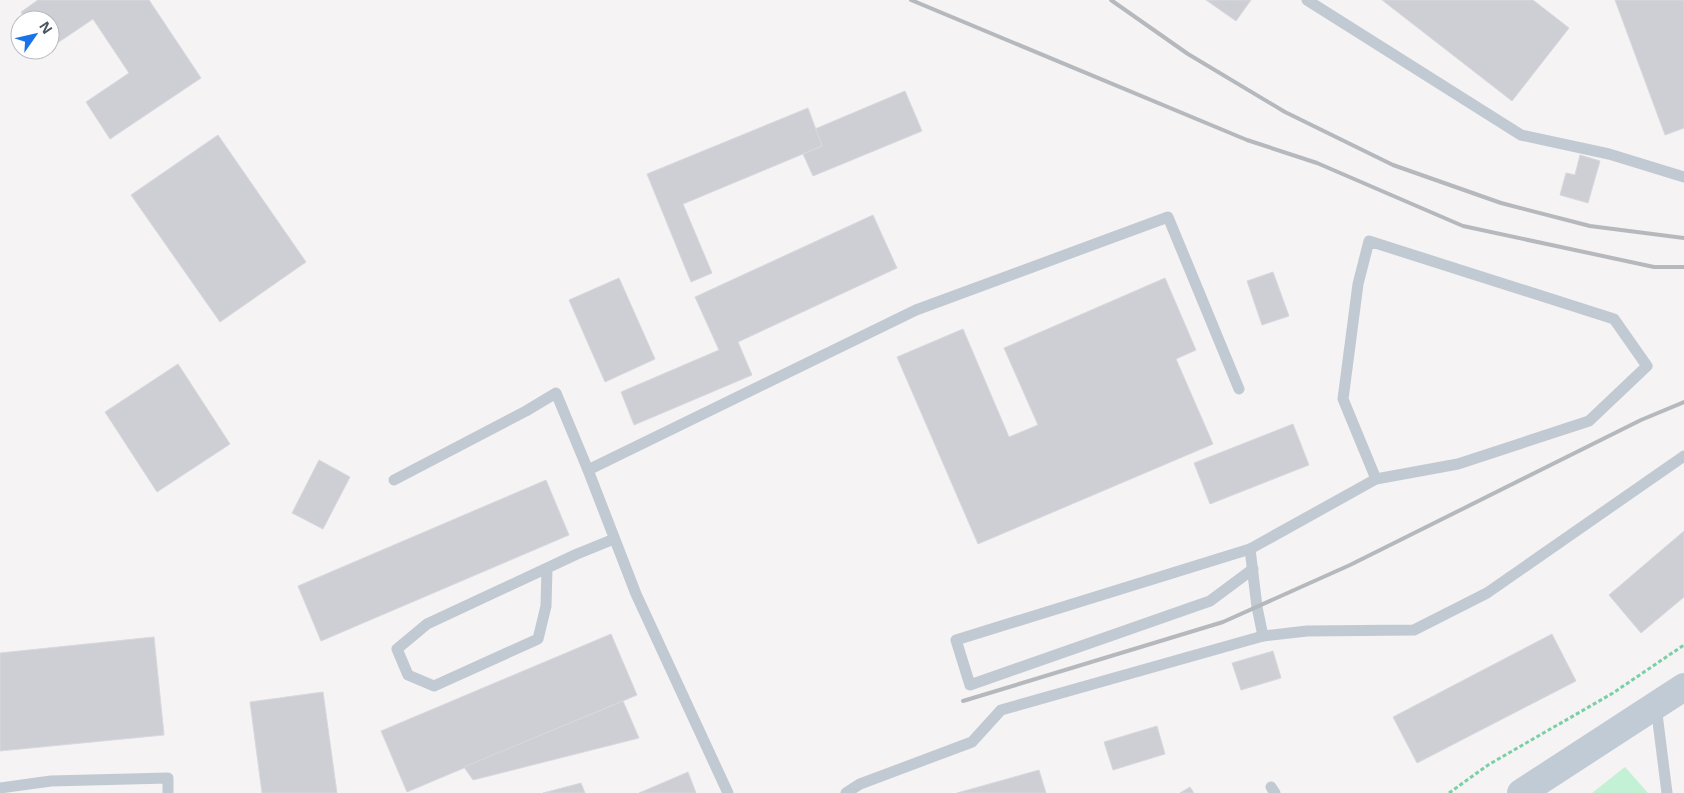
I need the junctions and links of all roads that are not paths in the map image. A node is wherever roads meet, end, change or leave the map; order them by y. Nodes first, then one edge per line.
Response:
1 (1307, 0) edge
2 (1684, 177) edge
3 (1239, 389) dead end
4 (1684, 456) edge
5 (588, 470) junction
6 (1376, 479) junction
7 (394, 480) dead end
8 (614, 539) junction
9 (1250, 550) junction
10 (547, 568) junction
11 (1253, 569) junction
12 (1263, 636) junction
13 (1684, 687) edge
14 (1656, 706) junction
15 (51, 781) junction
16 (0, 788) edge
17 (41, 793) edge
18 (168, 793) edge
19 (728, 793) edge
20 (846, 793) edge
21 (1521, 793) edge
22 (1667, 793) edge

1 - 2 lane
3 - 5 lane
4 - 12 lane
5 - 7 lane
5 - 8 lane
6 - 6 lane
6 - 9 lane
8 - 10 lane
8 - 19 lane
9 - 11 lane
9 - 11 lane
10 - 10 lane
11 - 12 lane
12 - 20 lane
13 - 14 street
14 - 21 street
14 - 22 lane
15 - 16 lane
15 - 17 lane
15 - 18 lane

